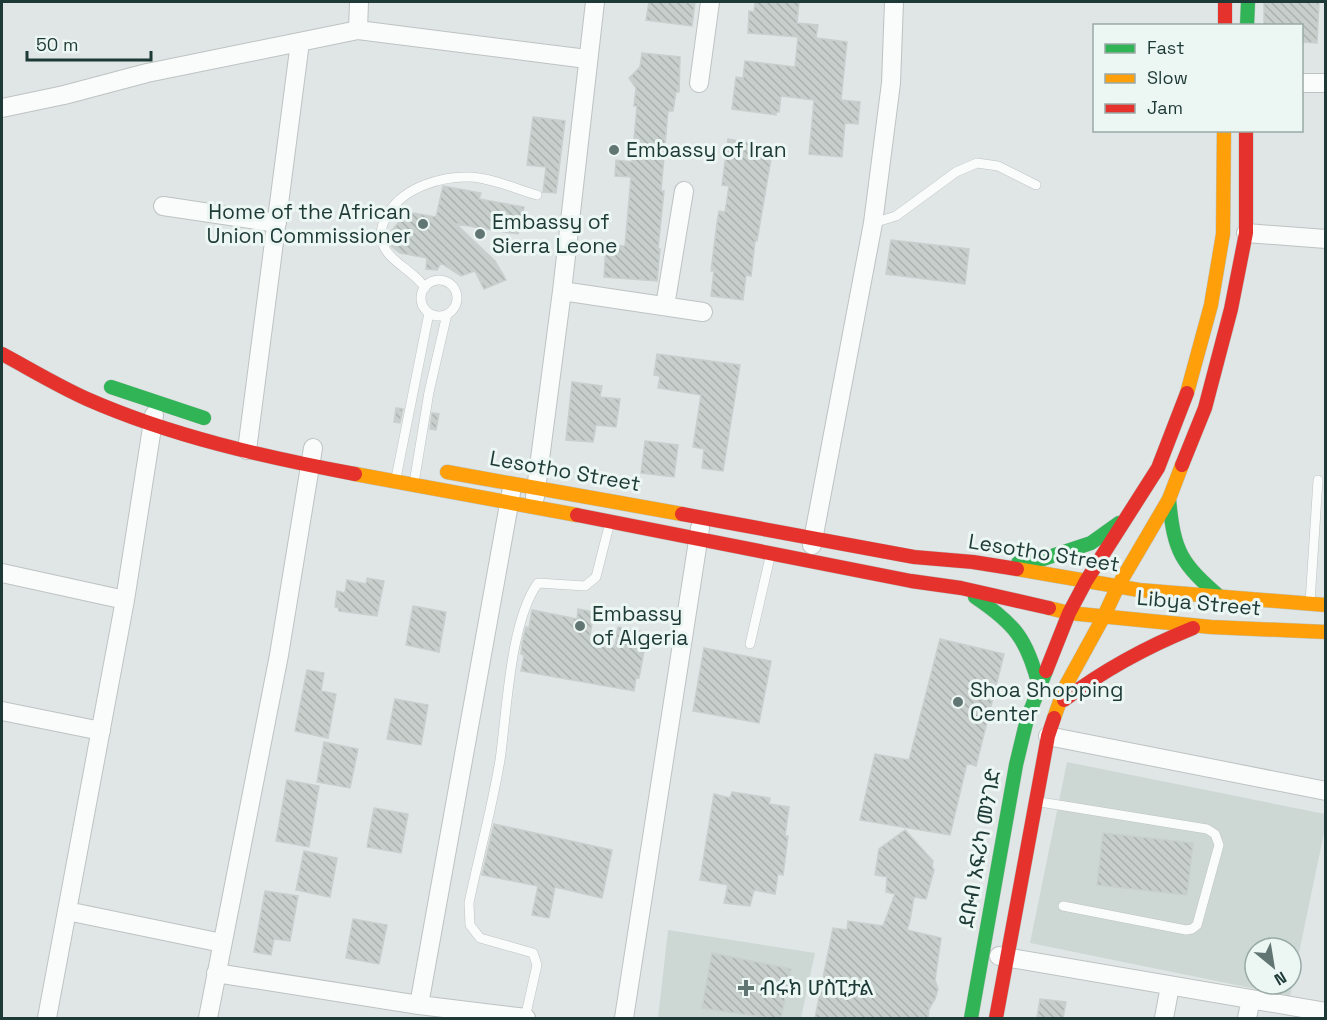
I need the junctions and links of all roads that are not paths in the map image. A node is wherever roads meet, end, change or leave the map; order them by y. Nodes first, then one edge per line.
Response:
1 (359, 2) edge
2 (595, 2) edge
3 (710, 2) edge
4 (894, 2) edge
5 (1225, 2) edge
6 (1248, 2) edge
7 (1225, 24) edge
8 (1247, 24) edge
9 (358, 30) junction
10 (300, 42) junction
11 (587, 59) junction
12 (1303, 82) edge
13 (699, 83) dead end
14 (1326, 83) edge
15 (2, 108) edge
16 (1224, 132) edge
17 (1246, 132) edge
18 (1036, 185) dead end
19 (684, 191) dead end
20 (537, 195) dead end
21 (163, 206) dead end
22 (278, 223) junction
23 (873, 223) junction
24 (1246, 233) junction
25 (1326, 239) edge
26 (425, 288) junction
27 (562, 291) junction
28 (665, 306) junction
29 (703, 312) dead end
30 (429, 313) junction
31 (447, 314) junction
32 (2, 354) edge
33 (97, 382) dead end
34 (157, 403) junction
35 (153, 423) junction
36 (219, 423) dead end
37 (249, 437) junction
38 (313, 448) dead end
39 (393, 463) junction
40 (310, 466) junction
41 (428, 469) junction
42 (1318, 480) dead end
43 (395, 482) junction
44 (513, 482) junction
45 (414, 485) junction
46 (536, 487) junction
47 (1169, 499) junction
48 (615, 501) junction
49 (509, 503) junction
50 (533, 507) junction
51 (1127, 516) junction
52 (702, 517) junction
53 (610, 522) junction
54 (774, 531) junction
55 (814, 537) junction
56 (698, 538) junction
57 (770, 553) junction
58 (807, 561) junction
59 (996, 566) junction
60 (2, 573) edge
61 (1086, 581) junction
62 (1118, 586) junction
63 (962, 588) junction
64 (1138, 590) joint
65 (1221, 598) junction
66 (124, 600) junction
67 (1309, 604) junction
68 (1326, 605) edge
69 (1069, 613) junction
70 (1104, 616) junction
71 (1200, 626) junction
72 (1326, 632) edge
73 (750, 644) dead end
74 (1039, 686) junction
75 (1060, 703) junction
76 (2, 711) edge
77 (101, 731) junction
78 (1048, 736) junction
79 (1326, 791) edge
80 (1036, 801) junction
81 (1063, 906) dead end
82 (67, 911) junction
83 (222, 943) junction
84 (983, 952) junction
85 (1006, 958) junction
86 (216, 974) junction
87 (1170, 986) junction
88 (1251, 999) junction
89 (419, 1005) junction
90 (1326, 1012) edge
91 (462, 1014) edge
92 (47, 1018) edge
93 (208, 1018) edge
94 (525, 1018) edge
95 (624, 1018) edge
96 (971, 1018) edge
97 (996, 1018) edge
98 (1164, 1018) edge
99 (1247, 1018) edge

1 - 9 street
2 - 11 street
3 - 13 street
4 - 23 street
5 - 7 main road
6 - 8 main road
9 - 10 street
9 - 11 street
10 - 15 street
10 - 22 street
11 - 27 street
12 - 14 street
16 - 51 main road, ደቡብ አፍሪካ መንገድ
17 - 24 main road
18 - 23 lane
19 - 28 street
20 - 26 lane
21 - 22 street
22 - 37 street
23 - 55 street
24 - 25 street
24 - 47 main road
26 - 30 lane
26 - 31 lane
27 - 28 street
27 - 46 street
28 - 29 street
30 - 31 lane
30 - 39 lane
31 - 41 lane
32 - 35 main road, Lesotho Street
33 - 34 main road
34 - 35 street
34 - 36 main road
35 - 37 main road, Lesotho Street
35 - 66 street
37 - 40 main road, Lesotho Street
38 - 40 street
39 - 41 main road, Lesotho Street
39 - 43 lane
40 - 43 main road, Lesotho Street
40 - 83 street
41 - 44 main road, Lesotho Street
41 - 45 lane
42 - 67 lane
43 - 45 main road, Lesotho Street
44 - 46 main road, Lesotho Street
44 - 49 street
45 - 49 main road, Lesotho Street
46 - 48 main road, Lesotho Street
46 - 50 street
47 - 62 main road
47 - 65 main road
48 - 52 main road, Lesotho Street
48 - 53 lane
49 - 50 main road, Lesotho Street
49 - 89 street
50 - 53 main road, Lesotho Street
51 - 59 main road
51 - 61 main road, ደቡብ አፍሪካ መንገድ
52 - 54 main road, Lesotho Street
52 - 56 street
53 - 56 main road, Lesotho Street
53 - 94 lane
54 - 55 main road, Lesotho Street
54 - 57 lane
55 - 58 street
55 - 59 main road, Lesotho Street
56 - 57 main road, Lesotho Street
56 - 95 street
57 - 58 main road, Lesotho Street
57 - 73 lane
58 - 63 main road, Lesotho Street
59 - 61 main road, Lesotho Street
60 - 66 street
61 - 62 main road, Lesotho Street
61 - 69 main road, ደቡብ አፍሪካ መንገድ
62 - 64 main road, Lesotho Street
62 - 70 main road
63 - 69 main road, Lesotho Street
63 - 74 main road
64 - 65 main road, Libya Street
65 - 67 main road, Libya Street
66 - 77 street
67 - 68 main road, Libya Street
69 - 70 main road, Libya Street
69 - 74 main road, ደቡብ አፍሪካ መንገድ
70 - 71 main road, Libya Street
70 - 75 main road
71 - 72 main road, Libya Street
71 - 75 main road
74 - 84 main road, ደቡብ አፍሪካ መንገድ
75 - 78 main road
76 - 77 street
77 - 82 street
78 - 79 street
78 - 80 main road
80 - 81 lane
80 - 85 main road
82 - 83 street
82 - 92 street
83 - 86 street
84 - 85 street
84 - 96 main road, ደቡብ አፍሪካ መንገድ
85 - 87 street
85 - 97 main road
86 - 89 street
86 - 93 street
87 - 88 street
87 - 98 street
88 - 90 street
88 - 99 street
89 - 91 street
91 - 94 street

